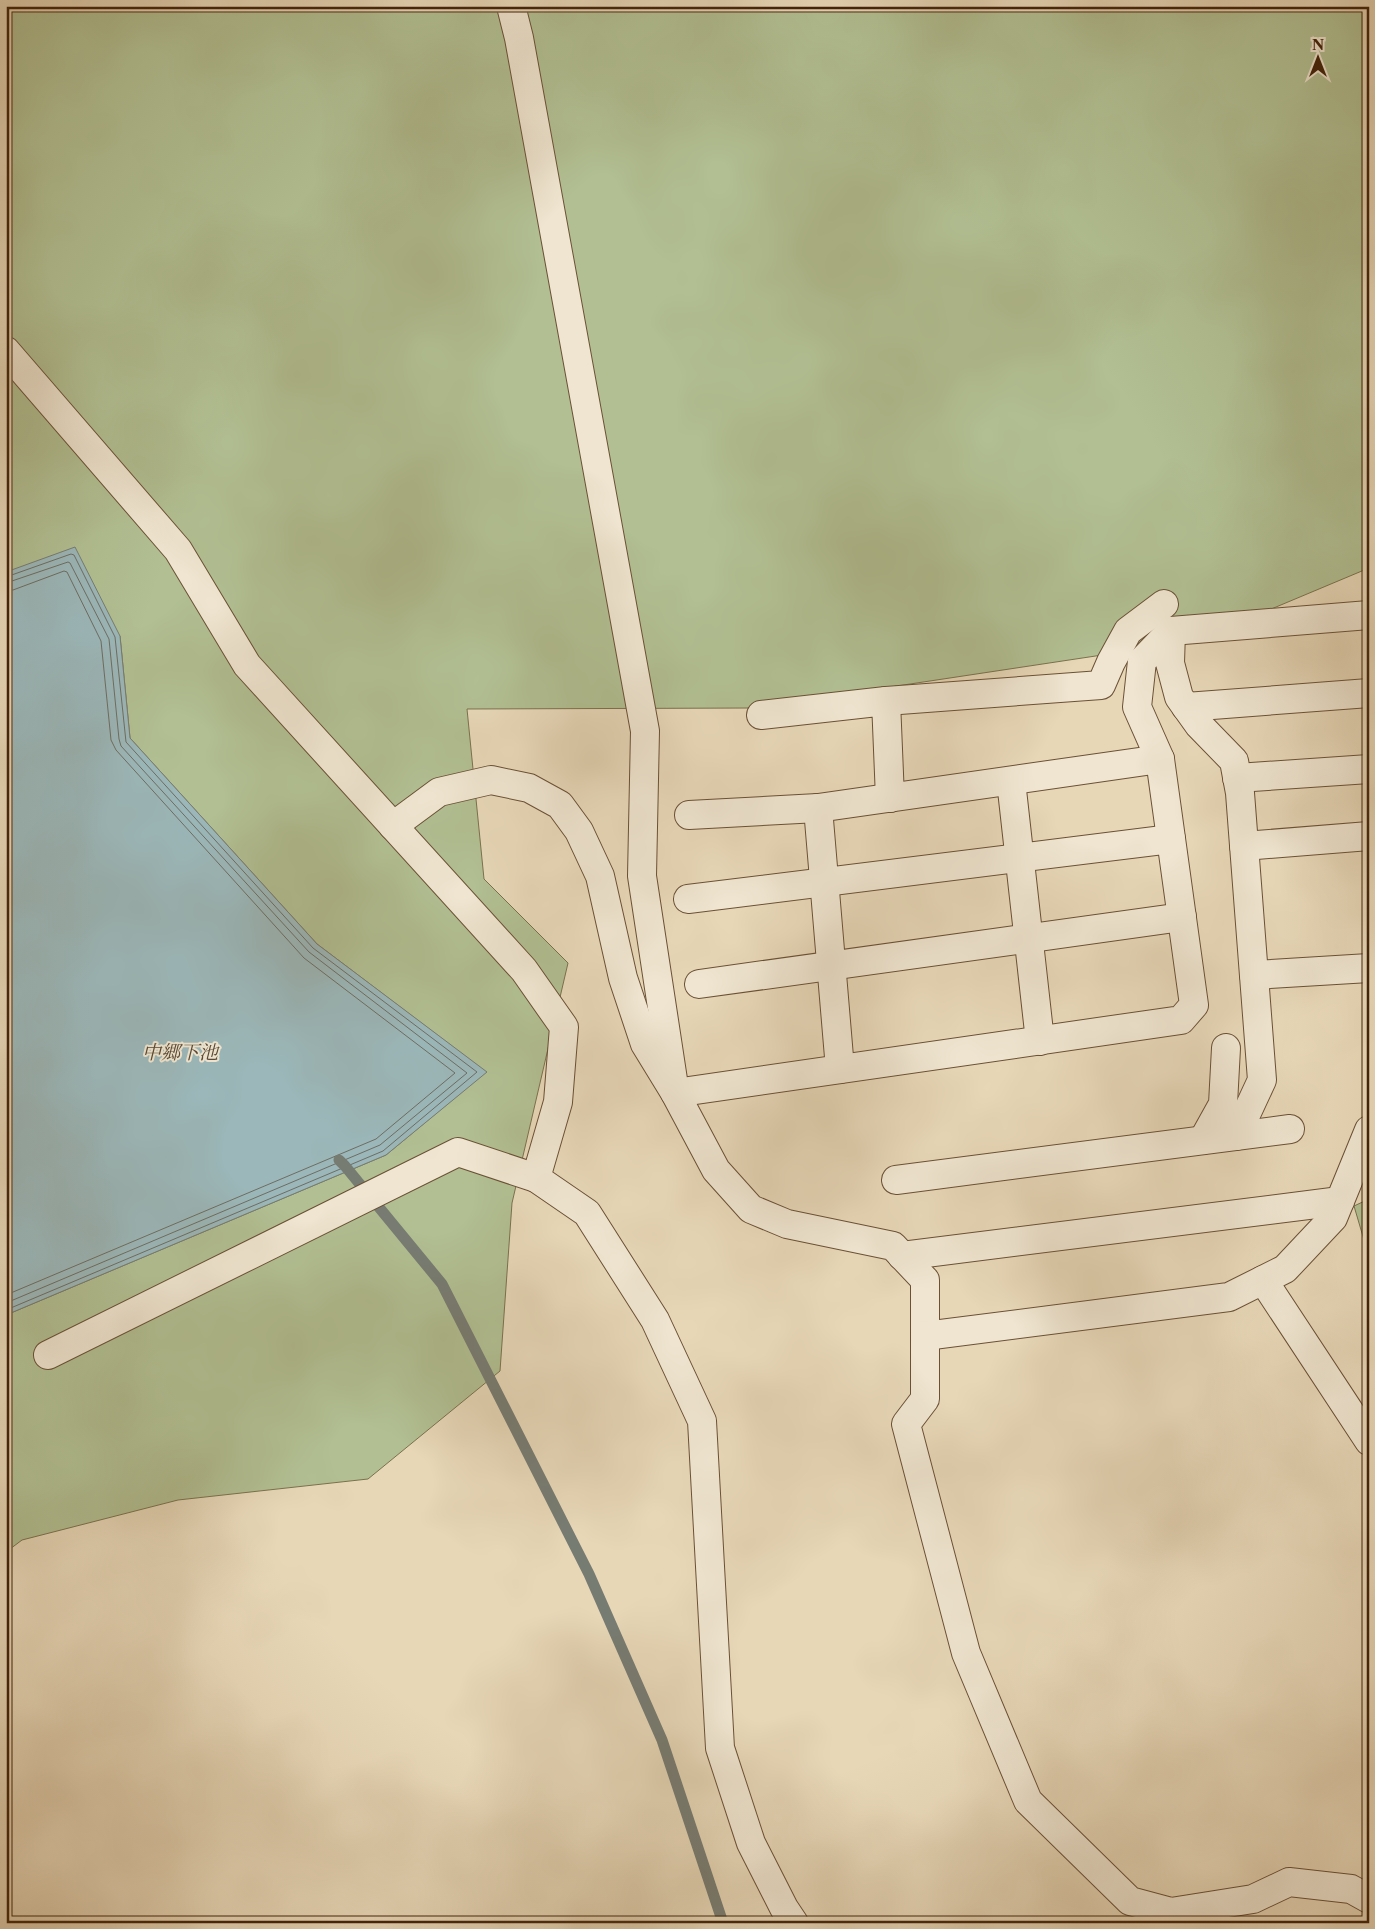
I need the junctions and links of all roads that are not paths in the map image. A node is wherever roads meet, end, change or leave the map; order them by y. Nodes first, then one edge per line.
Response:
1 (510, 6) edge
2 (6, 351) edge
3 (1164, 604) dead end
4 (1369, 615) edge
5 (1171, 631) junction
6 (1369, 693) edge
7 (886, 701) junction
8 (1186, 707) junction
9 (761, 715) dead end
10 (1160, 759) junction
11 (1369, 769) edge
12 (1237, 778) junction
13 (1011, 781) junction
14 (890, 798) junction
15 (818, 808) junction
16 (689, 815) dead end
17 (393, 826) junction
18 (1369, 836) edge
19 (1171, 839) junction
20 (1244, 846) junction
21 (1019, 858) junction
22 (824, 882) junction
23 (688, 899) dead end
24 (1182, 917) junction
25 (1029, 938) junction
26 (831, 965) junction
27 (1369, 968) edge
28 (1254, 975) junction
29 (699, 984) dead end
30 (1040, 1041) junction
31 (1226, 1048) dead end
32 (840, 1069) junction
33 (675, 1093) junction
34 (1290, 1129) dead end
35 (1369, 1130) edge
36 (1236, 1136) junction
37 (1202, 1140) junction
38 (536, 1178) junction
39 (896, 1180) dead end
40 (1340, 1201) junction
41 (902, 1256) junction
42 (1263, 1280) junction
43 (925, 1336) junction
44 (48, 1355) dead end
45 (1369, 1441) edge
46 (1369, 1899) edge
47 (794, 1923) edge

1 - 33 street
2 - 17 street
3 - 7 street
4 - 5 street
5 - 8 street
5 - 10 street
6 - 8 street
7 - 9 street
7 - 14 street
8 - 12 street
10 - 13 street
10 - 19 street
11 - 12 street
12 - 20 street
13 - 14 street
13 - 21 street
14 - 15 street
15 - 16 street
15 - 22 street
17 - 33 street
17 - 38 street
18 - 20 street
19 - 21 street
19 - 24 street
20 - 28 street
21 - 22 street
21 - 25 street
22 - 23 street
22 - 26 street
24 - 25 street
24 - 30 street
25 - 26 street
25 - 30 street
26 - 29 street
26 - 32 street
27 - 28 street
28 - 36 street
30 - 32 street
31 - 37 street
32 - 33 street
33 - 41 street
34 - 36 street
35 - 40 street
36 - 37 street
37 - 39 street
38 - 44 street
38 - 47 street
40 - 41 street
40 - 42 street
41 - 43 street
42 - 43 street
42 - 45 street
43 - 46 street

